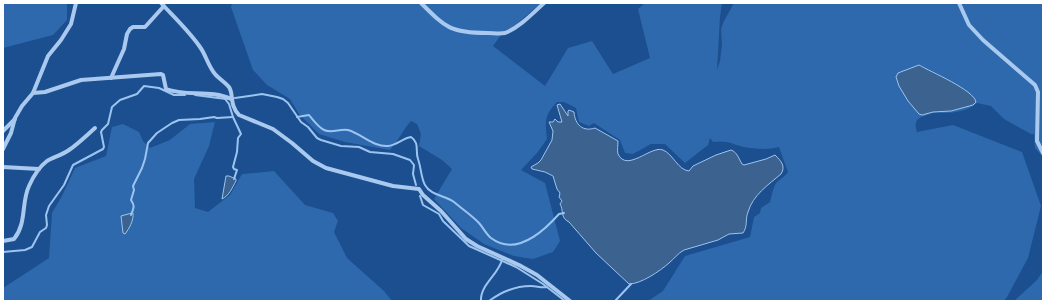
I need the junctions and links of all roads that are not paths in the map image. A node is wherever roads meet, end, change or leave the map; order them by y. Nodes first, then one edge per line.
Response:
1 (76, 3) edge
2 (421, 3) edge
3 (544, 3) edge
4 (960, 3) edge
5 (162, 5) edge
6 (111, 78) junction
7 (33, 92) junction
8 (231, 99) junction
9 (15, 118) junction
10 (95, 128) dead end
11 (3, 131) edge
12 (3, 149) edge
13 (1043, 153) edge
14 (3, 167) edge
15 (39, 168) junction
16 (3, 241) edge
17 (570, 301) edge

1 - 7 street
2 - 3 street
4 - 13 street
5 - 6 street
5 - 8 street
6 - 7 street
6 - 8 street
7 - 9 street
8 - 17 street
9 - 11 street
9 - 12 street
10 - 15 street
14 - 15 street
15 - 16 street

